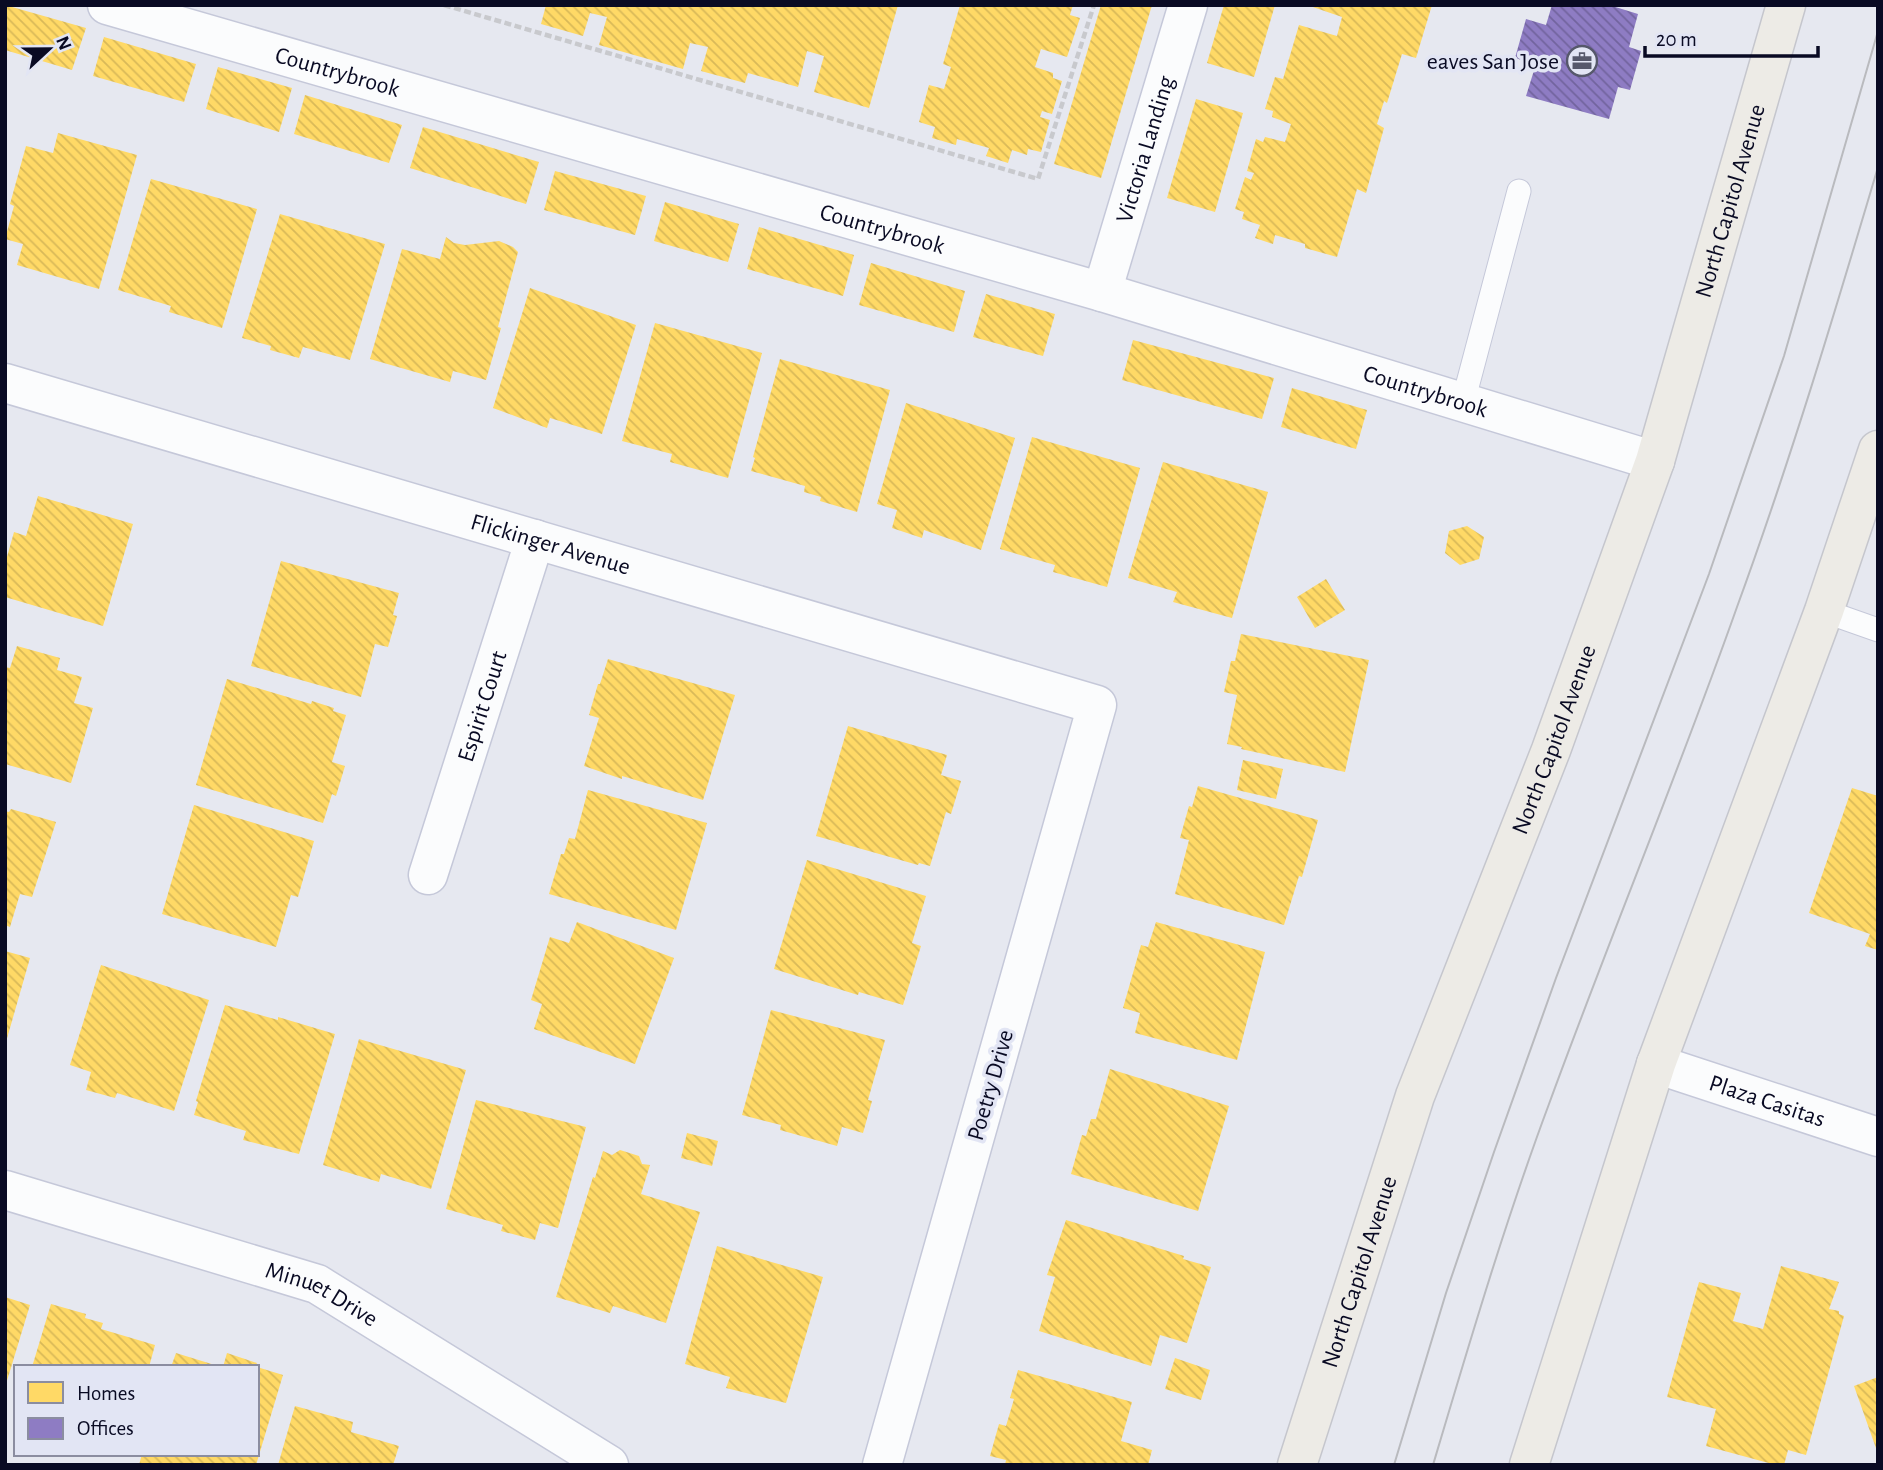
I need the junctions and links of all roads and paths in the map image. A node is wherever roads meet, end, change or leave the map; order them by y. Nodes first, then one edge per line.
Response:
1 (107, 5) edge
2 (444, 5) edge
3 (1094, 5) edge
4 (1188, 5) edge
5 (1786, 5) edge
6 (1519, 191) dead end
7 (1102, 292) junction
8 (5, 383) edge
9 (1463, 402) junction
10 (1878, 450) edge
11 (1655, 461) junction
12 (535, 539) junction
13 (1824, 611) junction
14 (1878, 630) edge
15 (1097, 705) joint
16 (428, 875) dead end
17 (1656, 1064) junction
18 (1878, 1137) edge
19 (5, 1190) edge
20 (609, 1465) edge
21 (882, 1465) edge
22 (1297, 1465) edge
23 (1529, 1465) edge

1 - 7 street, Countrybrook
2 - 3 path
4 - 7 street, Victoria Landing
5 - 11 main road, North Capitol Avenue
6 - 9 lane
7 - 9 street, Countrybrook
8 - 12 street, Flickinger Avenue
9 - 11 street, Countrybrook
10 - 13 main road
11 - 22 main road, North Capitol Avenue
12 - 15 street, Flickinger Avenue
12 - 16 street, Espirit Court
13 - 14 lane
13 - 17 main road
15 - 21 street, Poetry Drive
17 - 18 street, Plaza Casitas
17 - 23 main road
19 - 20 street, Minuet Drive

